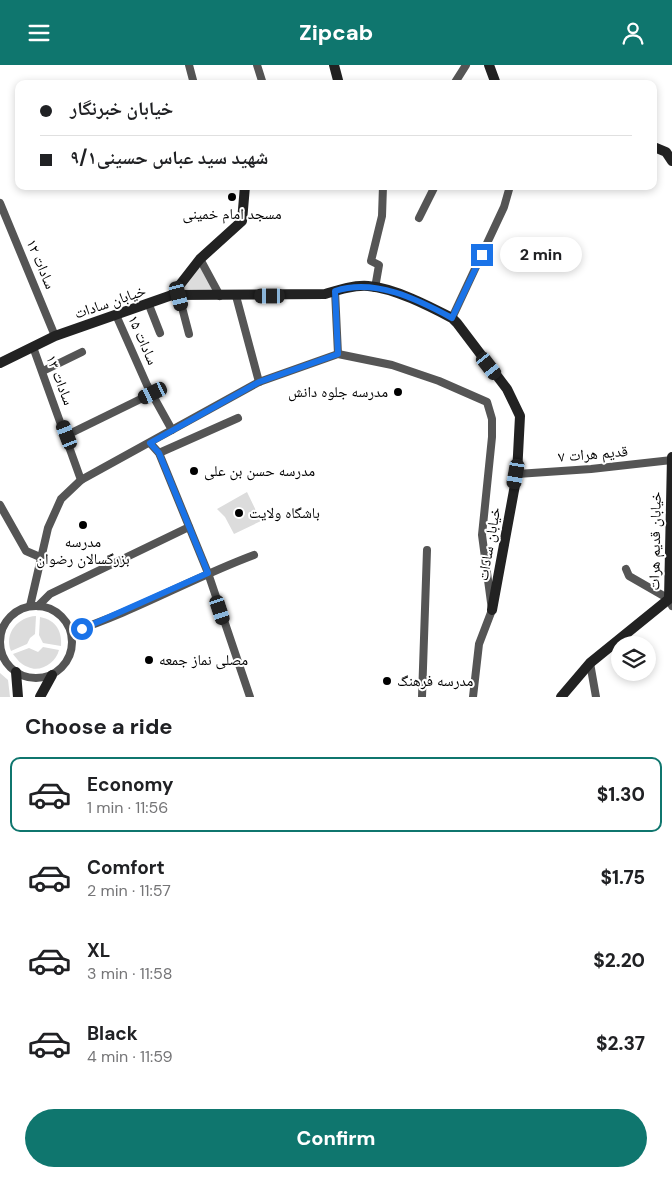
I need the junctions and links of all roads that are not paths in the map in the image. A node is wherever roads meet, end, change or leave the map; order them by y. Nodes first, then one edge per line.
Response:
1 (189, 65) edge
2 (257, 65) edge
3 (334, 65) edge
4 (466, 65) edge
5 (488, 65) edge
6 (193, 80) edge
7 (262, 80) edge
8 (337, 80) edge
9 (457, 80) edge
10 (494, 80) edge
11 (669, 151) edge
12 (672, 161) edge
13 (246, 190) edge
14 (383, 190) edge
15 (433, 190) edge
16 (509, 190) edge
17 (0, 203) edge
18 (419, 218) dead end
19 (200, 259) junction
20 (375, 288) junction
21 (335, 291) junction
22 (175, 296) junction
23 (220, 296) junction
24 (236, 296) junction
25 (149, 305) junction
26 (116, 315) junction
27 (452, 318) junction
28 (160, 333) dead end
29 (189, 334) dead end
30 (55, 336) junction
31 (33, 347) junction
32 (82, 352) dead end
33 (338, 354) junction
34 (0, 363) edge
35 (43, 371) junction
36 (259, 382) junction
37 (153, 393) junction
38 (238, 418) dead end
39 (172, 430) junction
40 (67, 435) junction
41 (150, 443) junction
42 (159, 453) junction
43 (672, 459) edge
44 (516, 474) junction
45 (82, 480) junction
46 (0, 505) edge
47 (188, 527) junction
48 (427, 550) dead end
49 (254, 555) dead end
50 (40, 557) junction
51 (626, 569) dead end
52 (208, 573) junction
53 (671, 602) edge
54 (34, 606) junction
55 (492, 610) junction
56 (3, 620) edge
57 (71, 632) junction
58 (590, 663) junction
59 (4, 665) edge
60 (16, 672) junction
61 (52, 675) junction
62 (18, 697) edge
63 (40, 697) edge
64 (250, 697) edge
65 (422, 697) edge
66 (473, 697) edge
67 (561, 697) edge
68 (596, 697) edge

1 - 6 street
2 - 7 street
3 - 8 street
4 - 9 street
5 - 10 street
11 - 12 street
13 - 19 street
14 - 20 street
15 - 18 street
16 - 27 street
17 - 30 street, سادات ۱۲
19 - 22 street
19 - 23 street
20 - 21 street, خیابان سادات
20 - 27 street, خیابان سادات
21 - 24 street, خیابان سادات
21 - 33 street
22 - 23 street, خیابان سادات
22 - 25 street, خیابان سادات
22 - 29 street
23 - 24 street, خیابان سادات
24 - 36 street
25 - 26 street, خیابان سادات
25 - 28 street
26 - 30 street, خیابان سادات
26 - 37 street, سادات ۱۵
27 - 44 street, خیابان سادات
30 - 31 street, خیابان سادات
31 - 34 street, خیابان سادات
31 - 35 street, سادات ۱۳
32 - 35 street
33 - 36 street
33 - 55 street
35 - 40 street, سادات ۱۳
36 - 39 street
37 - 39 street, سادات ۱۵
37 - 40 street
38 - 42 street
39 - 41 street
40 - 45 street, سادات ۱۳
41 - 42 street
41 - 45 street
42 - 47 street
43 - 44 street, قدیم هرات ۷
43 - 53 street, خیابان قدیم هرات
44 - 55 street, خیابان سادات
45 - 50 street
46 - 50 street
47 - 52 street
47 - 54 street
48 - 65 street
49 - 52 street
50 - 54 street
51 - 53 street
52 - 57 street
52 - 64 street
53 - 58 street, خیابان قدیم هرات
54 - 56 street
54 - 57 street
55 - 66 street
56 - 59 street
57 - 61 street
58 - 67 street, خیابان قدیم هرات
58 - 68 street
59 - 60 street
60 - 61 street
60 - 62 street
61 - 63 street

